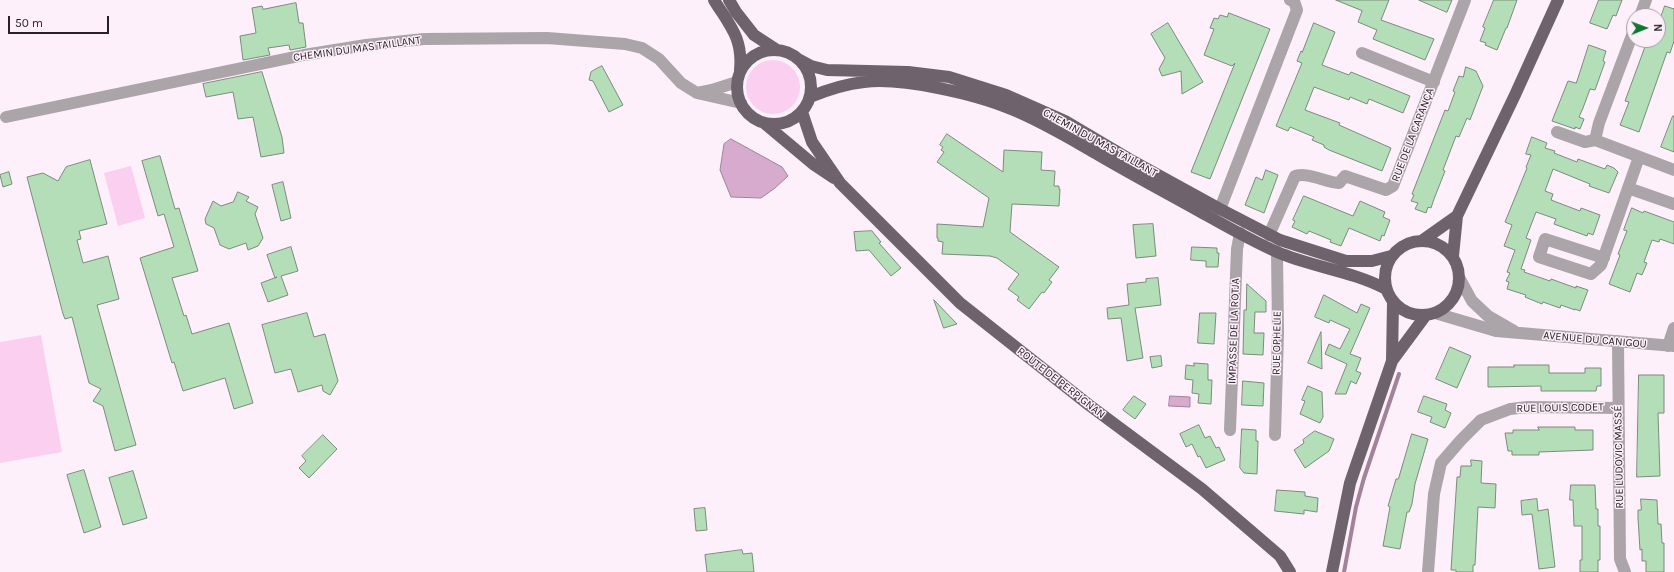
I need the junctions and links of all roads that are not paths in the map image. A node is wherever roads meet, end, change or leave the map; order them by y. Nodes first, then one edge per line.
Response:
1 (714, 0) edge
2 (729, 0) edge
3 (1290, 0) edge
4 (1466, 0) edge
5 (1558, 0) edge
6 (1627, 48) edge
7 (777, 50) junction
8 (1362, 53) dead end
9 (798, 59) junction
10 (739, 77) junction
11 (1434, 82) junction
12 (697, 93) junction
13 (810, 97) junction
14 (741, 104) junction
15 (802, 112) junction
16 (6, 118) dead end
17 (764, 123) junction
18 (1557, 132) dead end
19 (1595, 140) junction
20 (1639, 157) junction
21 (1674, 170) edge
22 (840, 183) junction
23 (1628, 188) junction
24 (1674, 204) edge
25 (1220, 209) junction
26 (1457, 216) junction
27 (1240, 233) junction
28 (1269, 235) junction
29 (1423, 240) junction
30 (1277, 252) junction
31 (1391, 256) junction
32 (1453, 256) junction
33 (1604, 258) junction
34 (1460, 279) junction
35 (1386, 289) junction
36 (1393, 302) junction
37 (1431, 314) junction
38 (1674, 328) edge
39 (1517, 333) junction
40 (1618, 341) junction
41 (1671, 346) edge
42 (1392, 361) junction
43 (1618, 408) junction
44 (1230, 430) dead end
45 (1275, 435) dead end
46 (1290, 572) edge
47 (1332, 572) edge
48 (1428, 572) edge
49 (1625, 572) edge

1 - 10 main road
2 - 7 main road
3 - 25 street
4 - 11 street, RUE DE LA CARANÇA
5 - 26 main road
6 - 19 street
7 - 9 main road
7 - 10 main road
8 - 11 street, RUE DE LA CARANÇA
9 - 13 main road
9 - 25 main road, CHEMIN DU MAS TAILLANT
10 - 12 street
10 - 14 main road
11 - 28 street, RUE DE LA CARANÇA
12 - 14 street, CHEMIN DU MAS TAILLANT
12 - 16 street, CHEMIN DU MAS TAILLANT
13 - 15 main road
13 - 27 main road, CHEMIN DU MAS TAILLANT
14 - 17 main road
15 - 17 main road
15 - 22 main road, ROUTE DE PERPIGNAN
17 - 22 main road, ROUTE DE PERPIGNAN
18 - 19 street
19 - 20 street
20 - 21 street
20 - 23 street
22 - 46 main road, ROUTE DE PERPIGNAN
23 - 24 street
23 - 33 street
25 - 28 main road, CHEMIN DU MAS TAILLANT
26 - 29 main road
26 - 32 main road
27 - 30 main road, CHEMIN DU MAS TAILLANT
27 - 44 street, IMPASSE DE LA ROTJA
28 - 31 main road, CHEMIN DU MAS TAILLANT
29 - 31 main road
29 - 32 main road
30 - 35 main road, CHEMIN DU MAS TAILLANT
30 - 45 street, RUE OPHELIE
31 - 35 main road
32 - 34 main road
33 - 33 street
34 - 37 main road
34 - 39 street, AVENUE DU CANIGOU
35 - 36 main road
36 - 37 main road
36 - 42 main road
37 - 39 street, AVENUE DU CANIGOU
37 - 42 main road
38 - 41 street
39 - 40 street, AVENUE DU CANIGOU
40 - 41 street, AVENUE DU CANIGOU
40 - 43 street, RUE LUDOVIC MASSÉ
42 - 47 main road
43 - 48 street, RUE LOUIS CODET
43 - 49 street, RUE LUDOVIC MASSÉ

